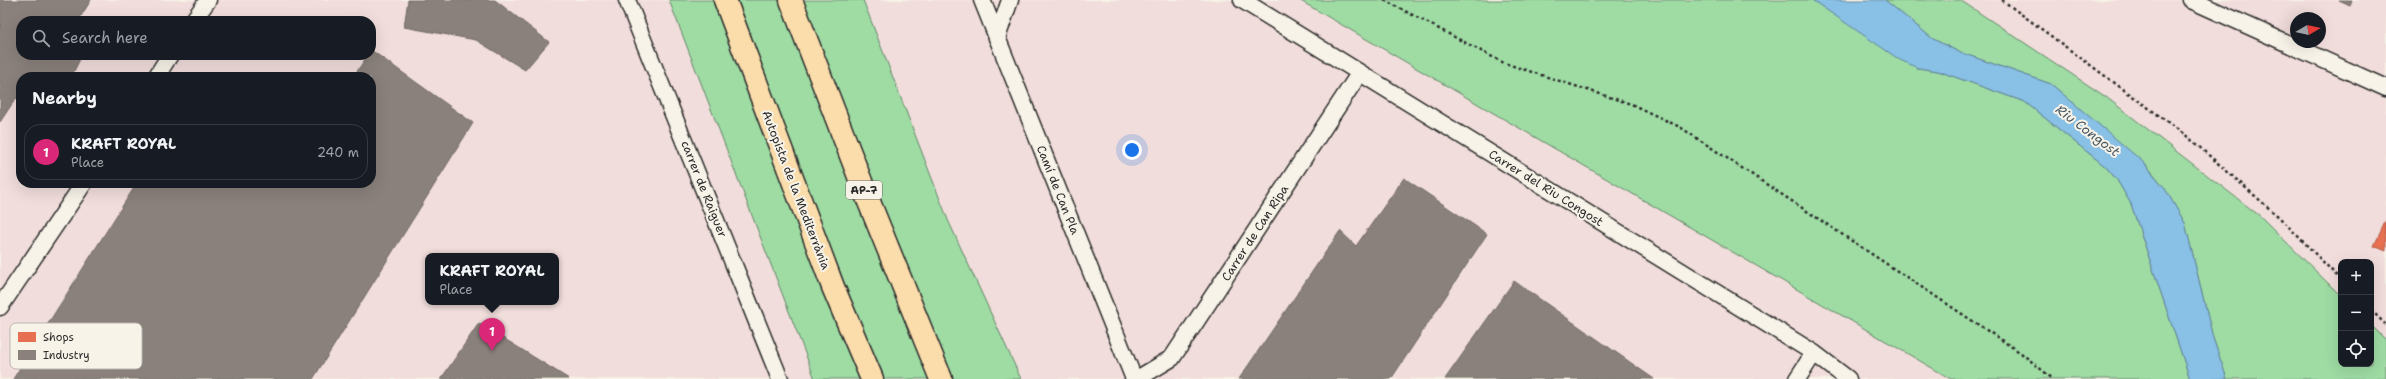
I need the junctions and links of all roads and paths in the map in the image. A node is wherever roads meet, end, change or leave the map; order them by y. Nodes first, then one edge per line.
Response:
1 (208, 0) edge
2 (627, 0) edge
3 (725, 0) edge
4 (791, 0) edge
5 (982, 0) edge
6 (1010, 0) edge
7 (1242, 0) edge
8 (1384, 0) edge
9 (2002, 0) edge
10 (2191, 0) edge
11 (197, 16) edge
12 (997, 38) junction
13 (167, 60) edge
14 (159, 72) edge
15 (1359, 74) junction
16 (2386, 88) edge
17 (81, 188) edge
18 (2338, 277) edge
19 (0, 307) edge
20 (2374, 313) edge
21 (2386, 325) edge
22 (1814, 353) junction
23 (780, 379) edge
24 (872, 379) edge
25 (941, 379) edge
26 (1134, 379) edge
27 (1137, 379) edge
28 (1797, 379) edge
29 (1848, 379) edge
30 (2053, 379) edge

1 - 11 street
2 - 23 street, carrer de Raiguer
3 - 24 highway, Autopista de la Mediterrània
4 - 25 highway, AP-7
5 - 12 street, Camí de Can Pla
6 - 12 street
7 - 15 street, Carrer del Riu Congost
8 - 30 path
9 - 18 path
10 - 16 street
12 - 26 street, Camí de Can Pla
13 - 14 street
15 - 22 street, Carrer del Riu Congost
15 - 27 street, Carrer de Can Ripa
17 - 19 street
20 - 21 path
22 - 28 street
22 - 29 street, Carrer del Riu Congost

